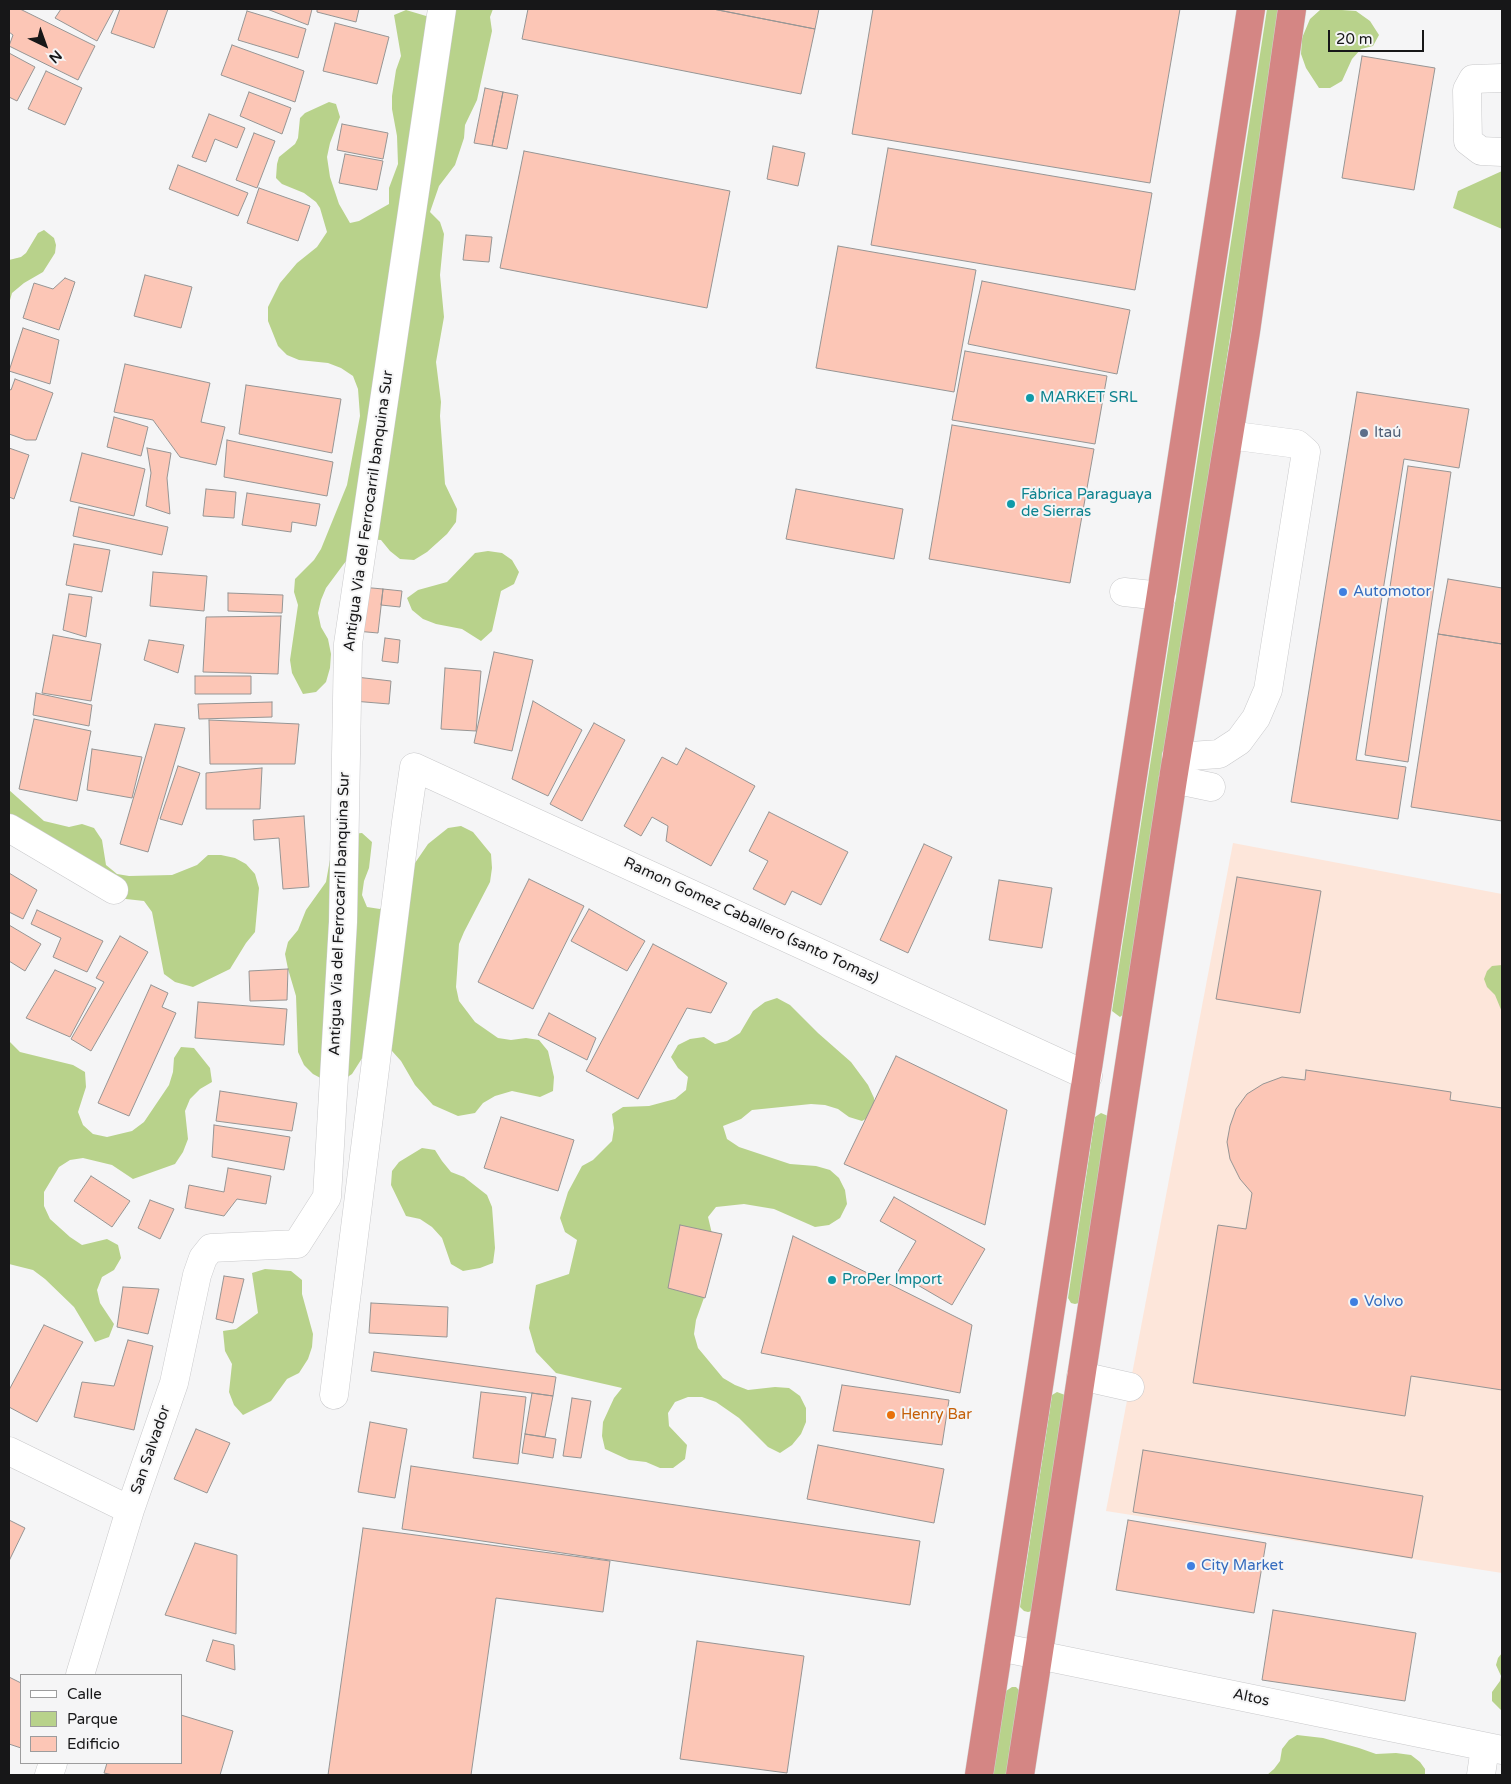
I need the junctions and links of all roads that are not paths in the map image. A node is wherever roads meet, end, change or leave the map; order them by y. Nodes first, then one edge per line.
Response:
1 (442, 9) edge
2 (1251, 9) edge
3 (1292, 9) edge
4 (1502, 78) edge
5 (1502, 152) edge
6 (1229, 435) junction
7 (1124, 592) dead end
8 (1162, 596) junction
9 (1174, 768) junction
10 (1135, 772) junction
11 (1211, 787) dead end
12 (9, 828) edge
13 (114, 890) dead end
14 (1088, 1076) junction
15 (327, 1197) joint
16 (1042, 1367) junction
17 (1081, 1376) junction
18 (1130, 1387) dead end
19 (334, 1396) dead end
20 (9, 1451) edge
21 (130, 1510) junction
22 (999, 1647) junction
23 (1038, 1654) junction
24 (80, 1674) edge
25 (1494, 1748) edge
26 (979, 1775) edge
27 (1020, 1775) edge
28 (1481, 1775) edge

1 - 15 street, Antigua Via del Ferrocarril banquina Sur
2 - 8 highway
3 - 6 highway
4 - 5 street
6 - 9 highway
6 - 9 street
7 - 8 street
8 - 10 highway
9 - 10 highway
9 - 11 street
9 - 17 highway
10 - 14 highway
12 - 13 street
14 - 16 highway
14 - 19 street, Ramon Gomez Caballero (santo Tomas)
15 - 21 street, San Salvador
16 - 17 highway
16 - 22 highway
17 - 18 street
17 - 23 highway
20 - 21 street
21 - 24 street, San Salvador
22 - 23 street, Altos
22 - 26 highway
23 - 25 street, Altos
23 - 27 highway
25 - 28 street

